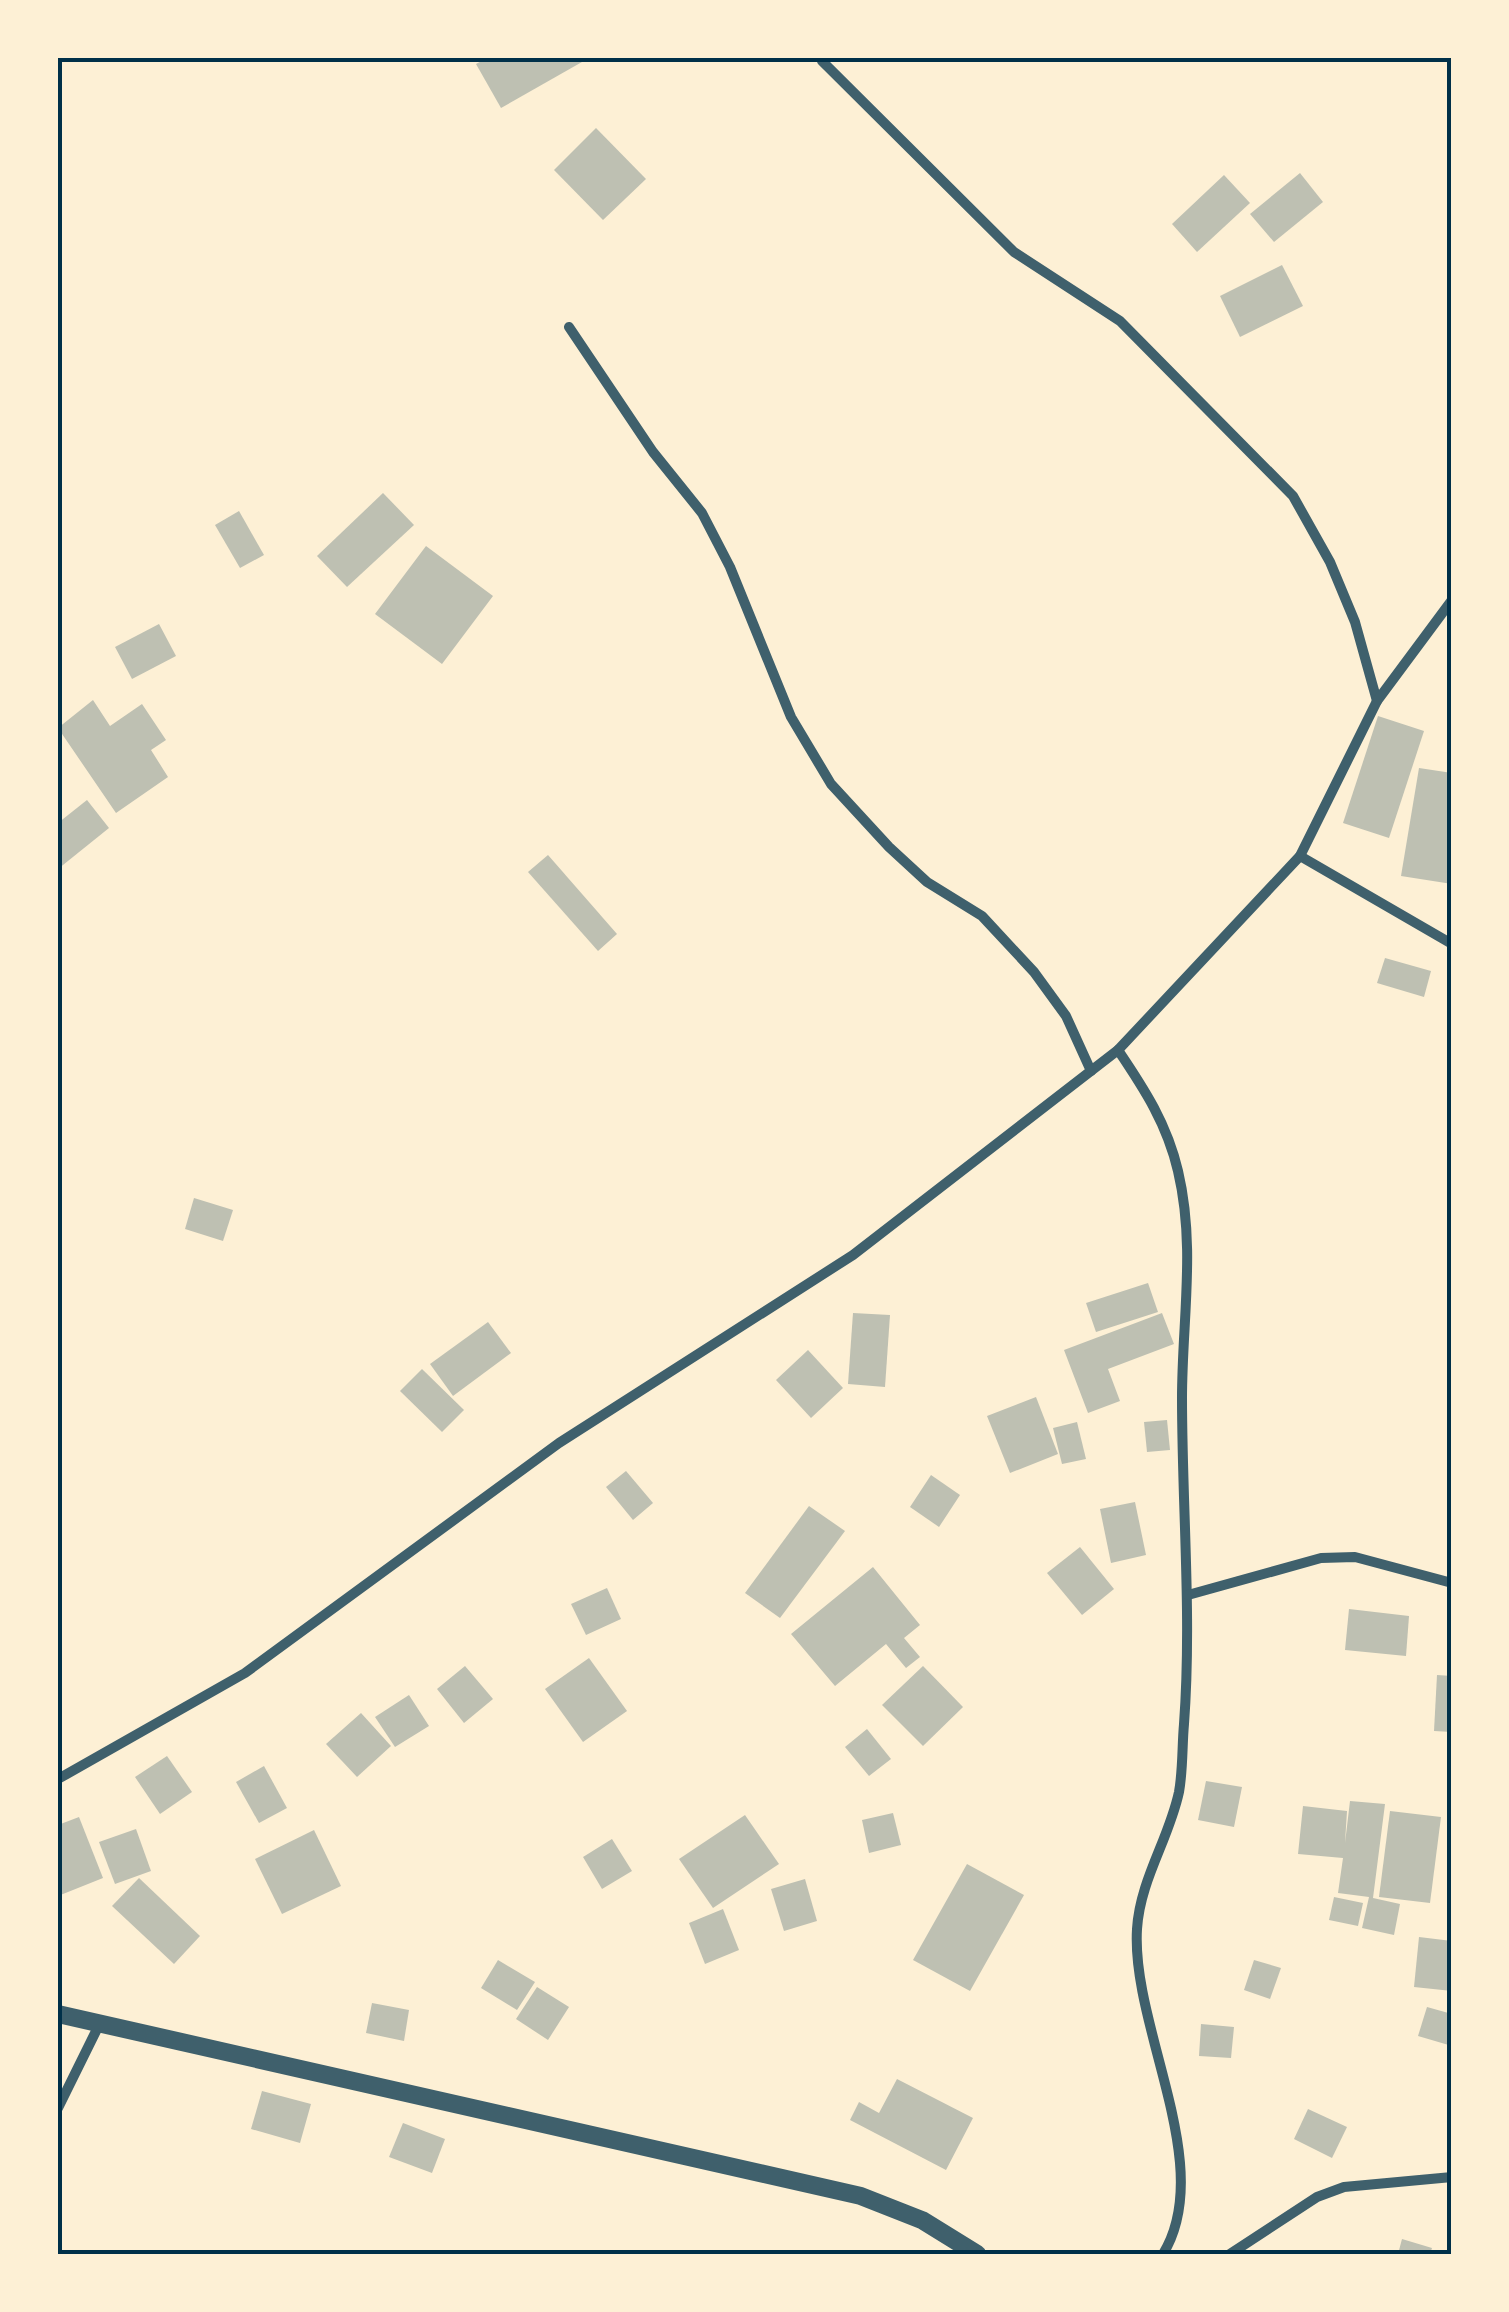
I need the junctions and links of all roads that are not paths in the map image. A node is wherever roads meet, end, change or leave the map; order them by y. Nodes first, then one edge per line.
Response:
1 (826, 58) edge
2 (568, 328) dead end
3 (1452, 600) edge
4 (1377, 701) junction
5 (1300, 856) junction
6 (1452, 944) edge
7 (1118, 1050) junction
8 (1091, 1071) junction
9 (1452, 1583) edge
10 (1188, 1595) junction
11 (58, 1779) edge
12 (58, 2014) edge
13 (99, 2025) junction
14 (58, 2108) edge
15 (1452, 2176) edge
16 (977, 2254) edge
17 (1162, 2254) edge
18 (1230, 2254) edge

1 - 4 street
2 - 8 street
3 - 4 street
4 - 5 street
5 - 6 street
5 - 7 street
7 - 8 street
7 - 10 street
8 - 11 street
9 - 10 street
10 - 17 street
12 - 13 street
13 - 14 street
13 - 16 street
15 - 18 street

